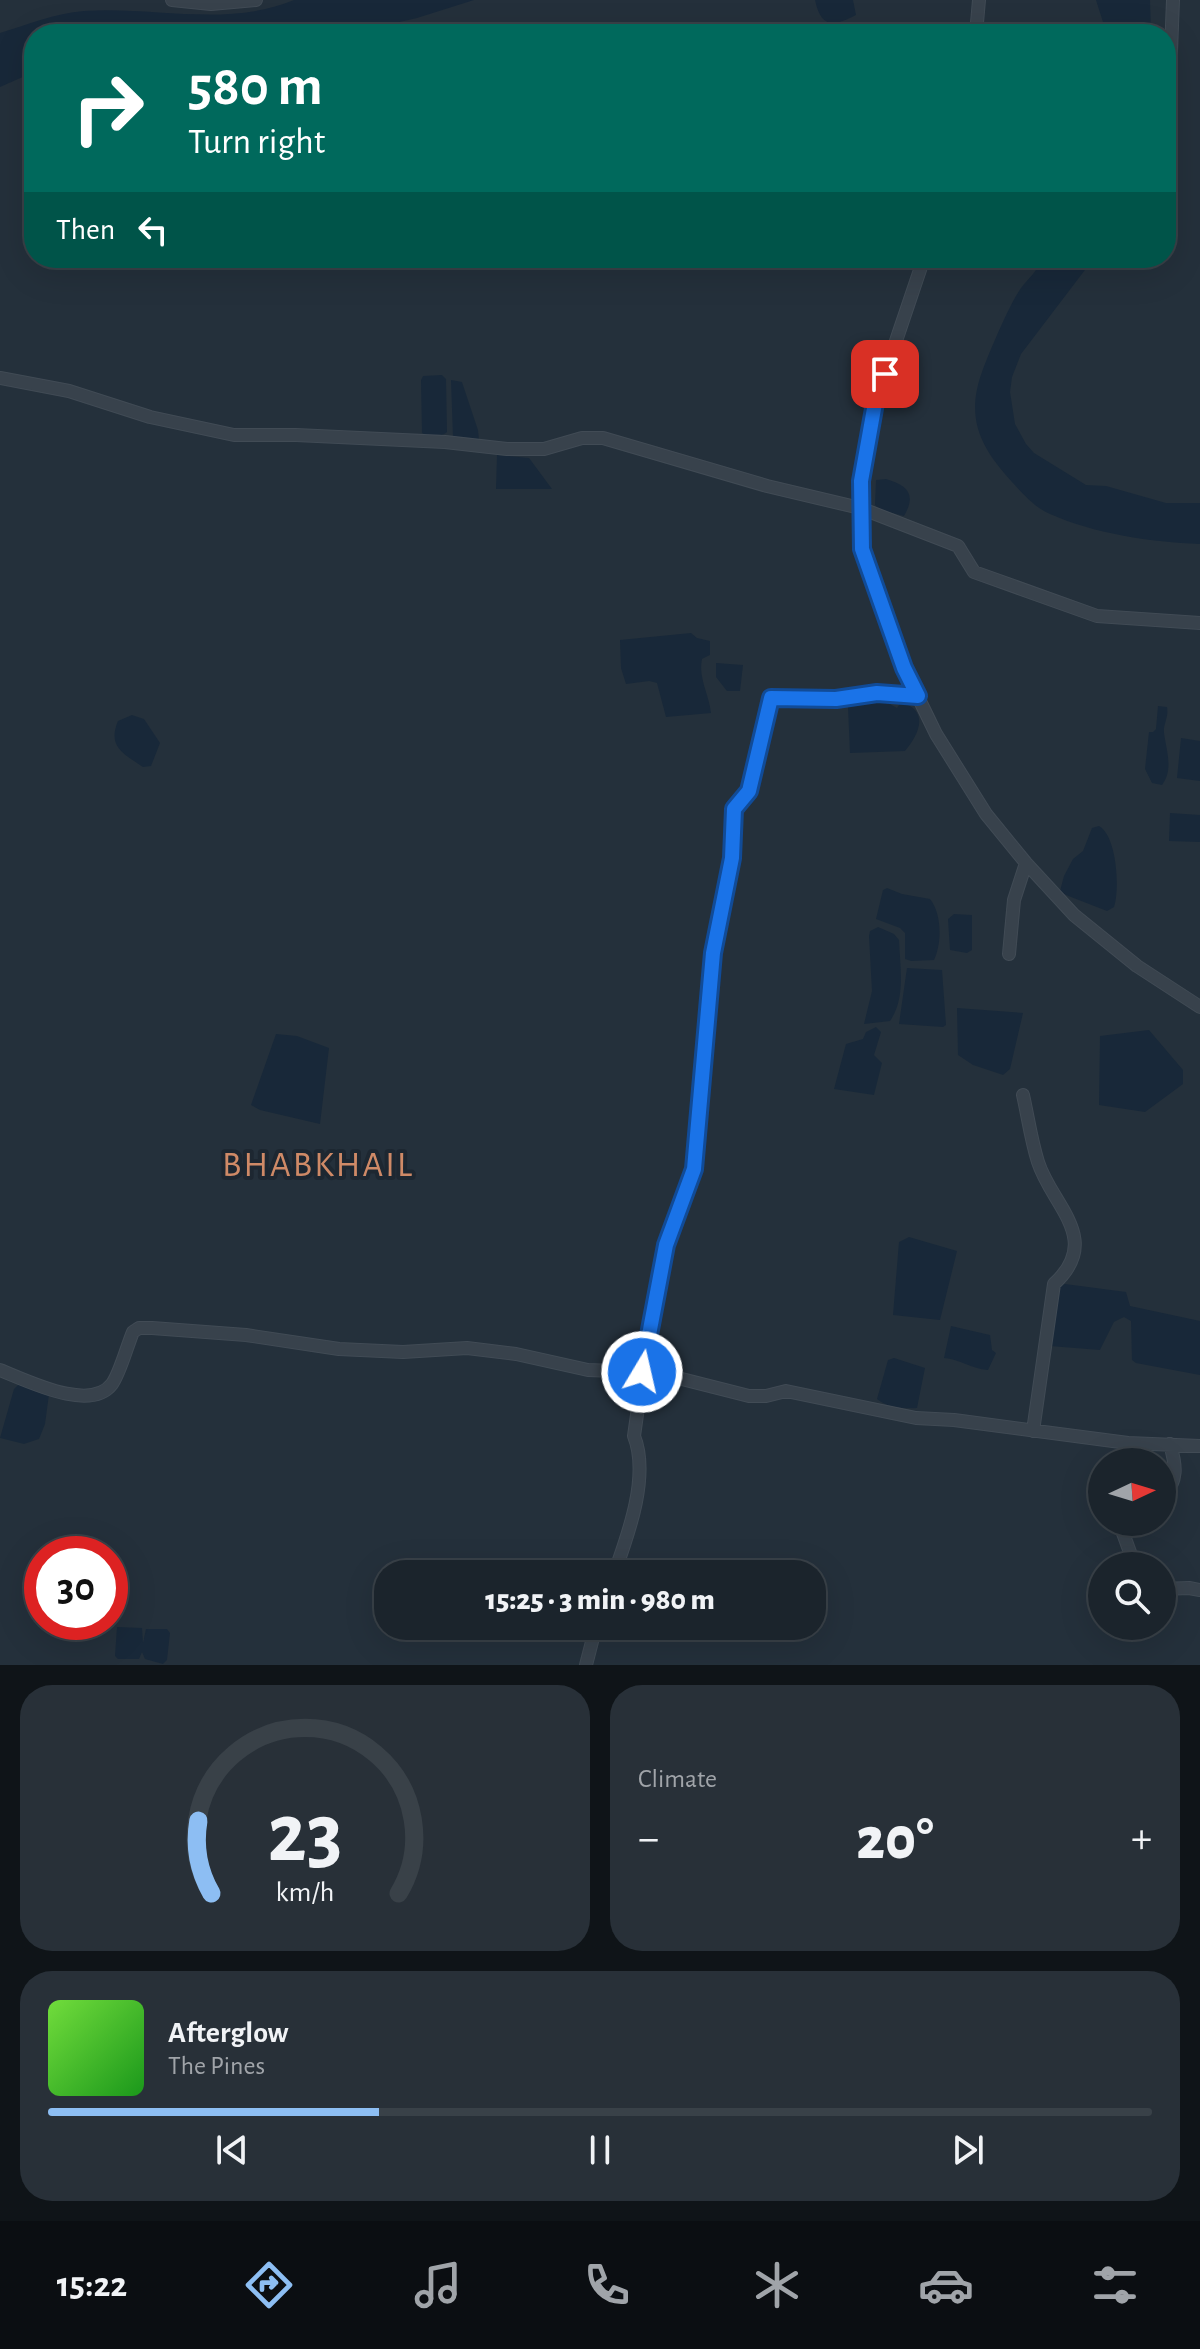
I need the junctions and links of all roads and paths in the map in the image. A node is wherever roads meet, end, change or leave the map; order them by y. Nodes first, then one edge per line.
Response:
1 (172, 0) edge
2 (256, 0) edge
3 (979, 0) edge
4 (1173, 0) edge
5 (977, 24) edge
6 (1172, 24) edge
7 (921, 268) edge
8 (0, 378) edge
9 (860, 508) junction
10 (1200, 623) edge
11 (918, 696) junction
12 (1026, 863) junction
13 (1009, 954) dead end
14 (1200, 1007) edge
15 (1023, 1095) dead end
16 (0, 1370) edge
17 (642, 1372) junction
18 (1033, 1431) junction
19 (1170, 1444) junction
20 (1200, 1446) edge
21 (1171, 1448) edge
22 (619, 1560) edge
23 (1176, 1588) edge
24 (1200, 1590) edge
25 (592, 1640) edge
26 (586, 1665) edge

1 - 2 street
3 - 5 street
4 - 6 street
7 - 9 street
8 - 9 street
9 - 10 street
9 - 11 street
11 - 12 street
11 - 17 street
12 - 13 street
12 - 14 street
15 - 18 street
16 - 17 street
17 - 18 street
17 - 22 street
18 - 19 street
19 - 20 street
19 - 21 street
23 - 24 street
25 - 26 street

